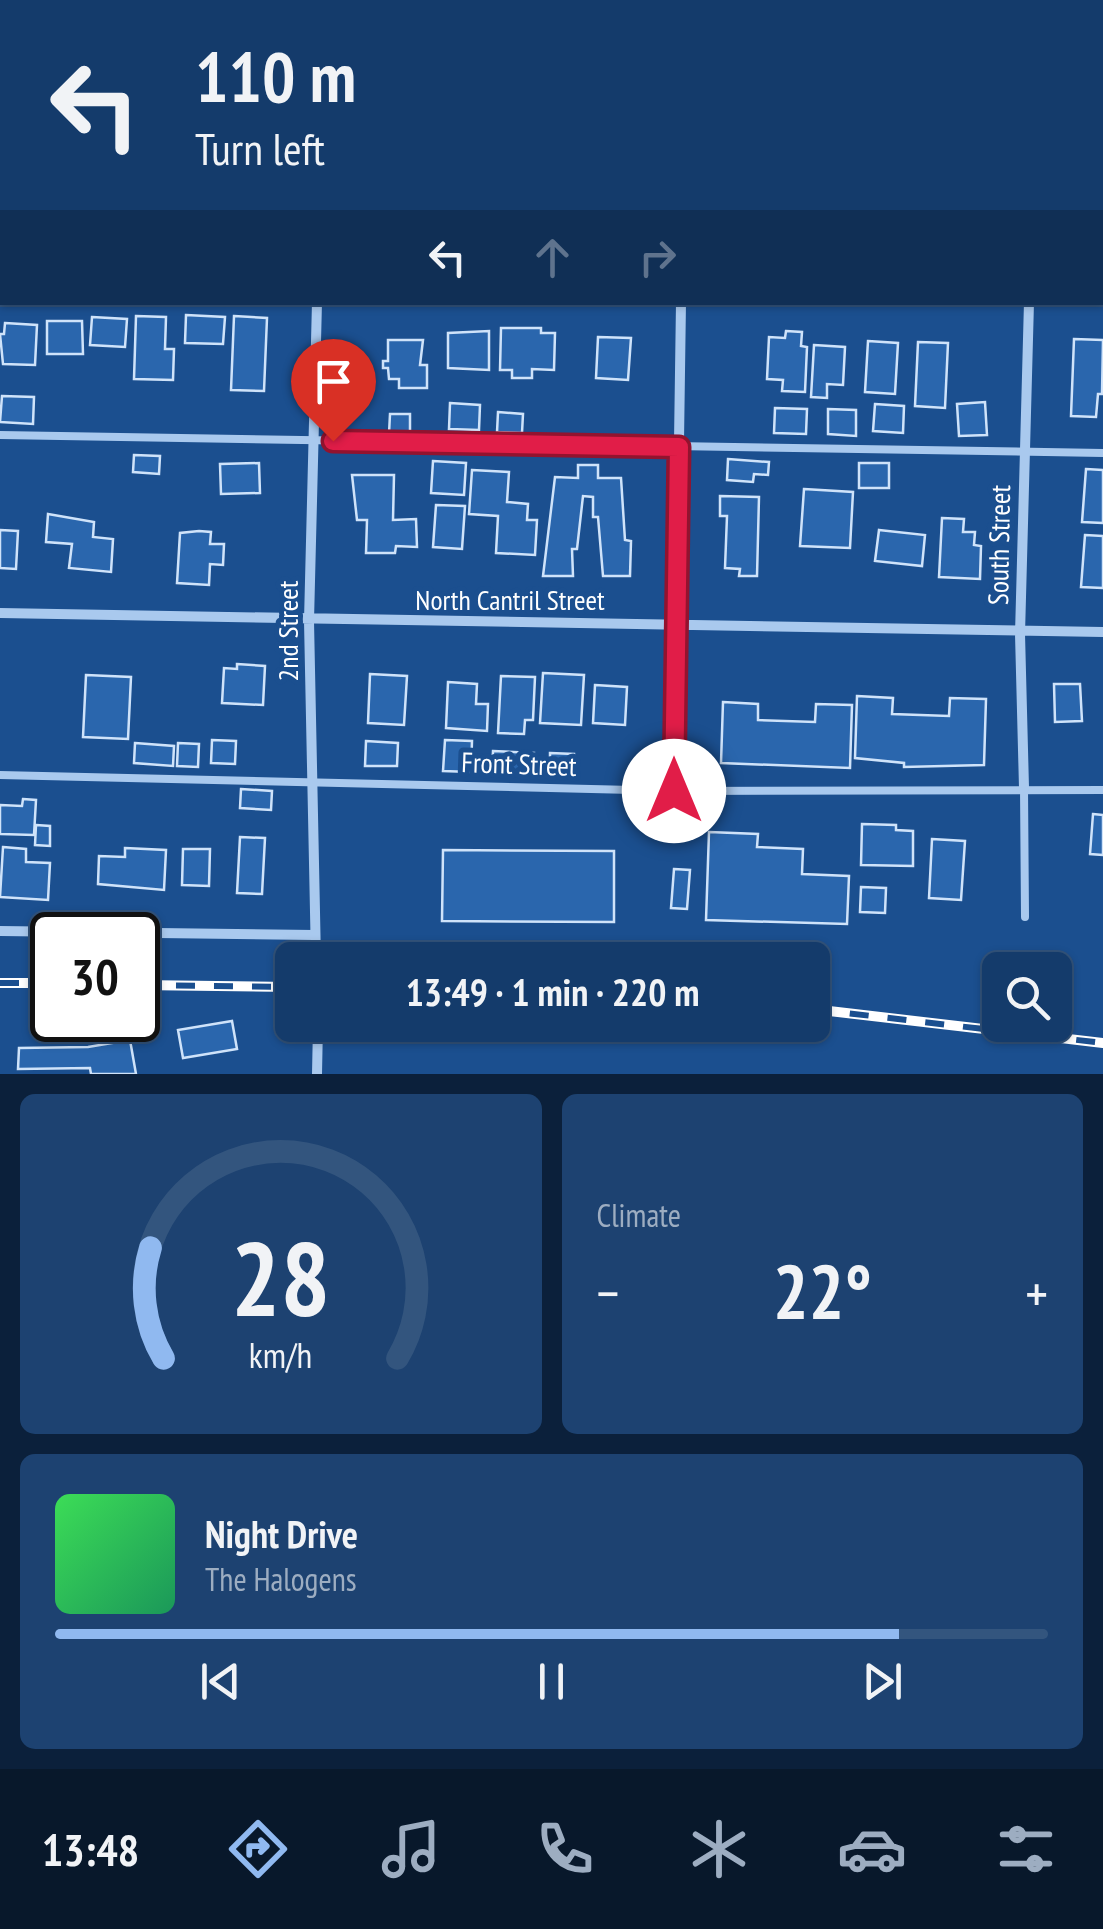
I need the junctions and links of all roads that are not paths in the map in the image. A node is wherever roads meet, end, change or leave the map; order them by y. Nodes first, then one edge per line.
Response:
1 (317, 305) edge
2 (681, 305) edge
3 (1029, 305) edge
4 (0, 435) edge
5 (314, 441) junction
6 (679, 447) junction
7 (1023, 452) junction
8 (1103, 454) edge
9 (0, 613) edge
10 (309, 621) junction
11 (673, 624) junction
12 (1103, 632) edge
13 (1020, 634) junction
14 (0, 775) edge
15 (312, 783) junction
16 (1024, 788) junction
17 (1103, 790) edge
18 (674, 791) junction
19 (1024, 917) dead end
20 (0, 931) edge
21 (314, 935) junction
22 (315, 942) edge
23 (318, 1042) edge
24 (317, 1074) edge

1 - 5 street, 2nd Street
2 - 6 street
3 - 7 street, South Street
4 - 5 lane
5 - 6 lane
5 - 10 street, 2nd Street
6 - 7 lane
6 - 11 street
7 - 8 lane
7 - 13 street, South Street
9 - 10 street, North Cantril Street
10 - 11 street, North Cantril Street
10 - 15 street, 2nd Street
11 - 13 street, North Cantril Street
11 - 18 street
12 - 13 street, North Cantril Street
13 - 16 street, South Street
14 - 15 lane, Front Street
15 - 18 lane, Front Street
15 - 21 street, 2nd Street
16 - 17 lane, Front Street
16 - 18 lane, Front Street
16 - 19 lane
20 - 21 street
21 - 22 street, 2nd Street
23 - 24 street

